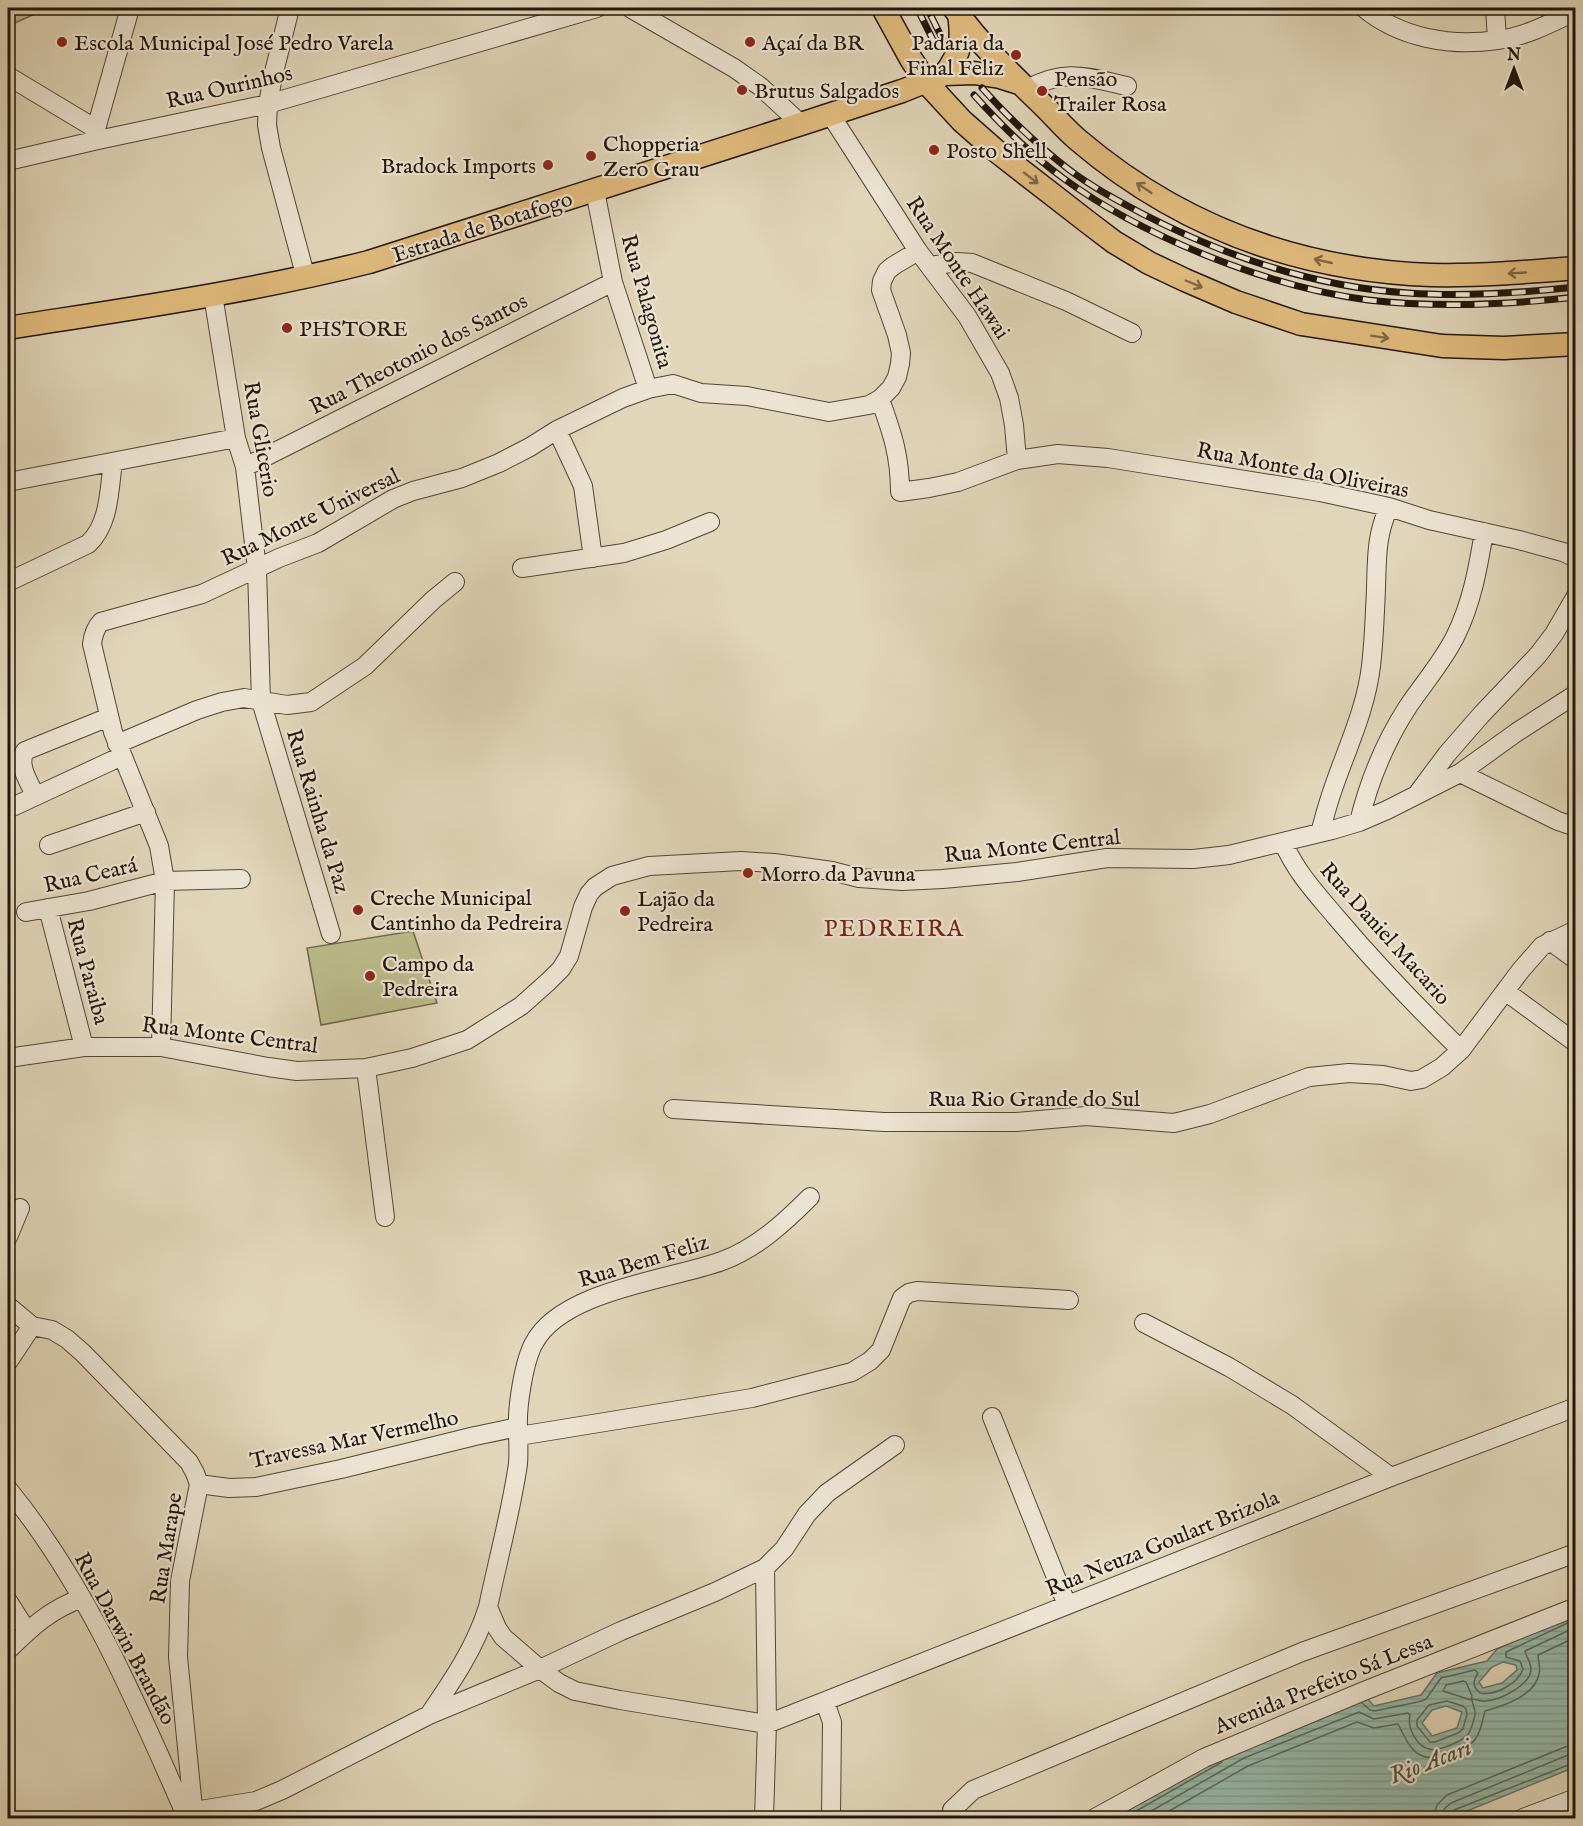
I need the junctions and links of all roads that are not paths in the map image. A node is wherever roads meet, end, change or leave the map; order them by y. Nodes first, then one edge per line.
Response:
1 (130, 8) edge
2 (290, 8) edge
3 (597, 8) edge
4 (630, 8) edge
5 (883, 8) edge
6 (1364, 8) edge
7 (1494, 8) edge
8 (956, 11) edge
9 (1575, 11) edge
10 (1497, 40) junction
11 (8, 76) edge
12 (935, 78) junction
13 (1023, 86) junction
14 (1127, 86) dead end
15 (268, 104) junction
16 (830, 114) junction
17 (801, 124) junction
18 (97, 134) junction
19 (8, 161) edge
20 (595, 191) junction
21 (918, 251) junction
22 (930, 266) junction
23 (1575, 268) edge
24 (306, 278) junction
25 (613, 282) junction
26 (213, 295) junction
27 (8, 328) edge
28 (1132, 333) dead end
29 (1575, 344) edge
30 (648, 389) junction
31 (880, 399) junction
32 (557, 430) junction
33 (236, 438) junction
34 (1017, 460) junction
35 (113, 462) junction
36 (245, 467) junction
37 (8, 482) edge
38 (1389, 507) junction
39 (710, 522) dead end
40 (1484, 532) junction
41 (593, 558) junction
42 (1575, 558) edge
43 (522, 568) dead end
44 (257, 569) junction
45 (8, 582) edge
46 (455, 582) dead end
47 (1575, 596) edge
48 (1575, 694) edge
49 (261, 701) junction
50 (109, 717) junction
51 (120, 750) junction
52 (1460, 773) junction
53 (35, 795) junction
54 (1416, 795) junction
55 (8, 809) edge
56 (146, 812) junction
57 (1359, 822) junction
58 (1575, 827) edge
59 (1320, 832) junction
60 (1283, 843) junction
61 (49, 845) dead end
62 (241, 879) dead end
63 (165, 881) junction
64 (48, 908) junction
65 (26, 912) dead end
66 (1575, 930) edge
67 (331, 934) dead end
68 (1550, 941) junction
69 (1575, 960) edge
70 (1505, 991) junction
71 (1575, 1043) edge
72 (84, 1047) junction
73 (162, 1047) junction
74 (1461, 1050) junction
75 (8, 1058) edge
76 (366, 1068) junction
77 (673, 1109) dead end
78 (810, 1197) dead end
79 (20, 1208) dead end
80 (385, 1217) dead end
81 (8, 1237) edge
82 (1069, 1300) dead end
83 (8, 1306) edge
84 (1144, 1323) dead end
85 (32, 1326) junction
86 (8, 1362) edge
87 (1575, 1407) edge
88 (992, 1417) dead end
89 (518, 1432) junction
90 (895, 1445) dead end
91 (1391, 1477) junction
92 (199, 1484) junction
93 (8, 1489) edge
94 (1575, 1553) edge
95 (765, 1568) junction
96 (82, 1598) junction
97 (8, 1601) edge
98 (1067, 1605) junction
99 (488, 1607) junction
100 (1575, 1607) edge
101 (27, 1631) junction
102 (8, 1650) edge
103 (540, 1669) junction
104 (825, 1702) junction
105 (429, 1715) junction
106 (767, 1724) junction
107 (1575, 1798) edge
108 (258, 1810) edge
109 (192, 1816) edge
110 (764, 1818) edge
111 (831, 1818) edge
112 (952, 1818) edge
113 (1095, 1818) edge
114 (1523, 1818) edge

1 - 18 street
2 - 15 street
3 - 15 street, Rua Ourinhos
4 - 17 street
5 - 12 main road
6 - 10 street
7 - 10 street
8 - 12 main road
8 - 13 main road
9 - 10 street
11 - 18 street
12 - 13 main road, Estrada de Botafogo
12 - 16 main road, Estrada de Botafogo
12 -> 29 main road
13 - 14 street
23 -> 13 main road
15 - 18 street, Rua Ourinhos
15 - 24 street
16 - 17 main road, Estrada de Botafogo
16 - 21 street, Rua Monte Hawai
17 - 20 main road, Estrada de Botafogo
18 - 19 street, Rua Ourinhos
20 - 24 main road, Estrada de Botafogo
20 - 25 street, Rua Palagonita
21 - 22 street, Rua Monte Hawai
21 - 31 street
22 - 28 street
22 - 34 street, Rua Monte Hawai
24 - 26 main road, Estrada de Botafogo
25 - 30 street, Rua Palagonita
25 - 36 street, Rua Theotonio dos Santos
26 - 27 main road, Estrada de Botafogo
26 - 33 street, Rua Glicerio
30 - 31 street, Rua Monte Universal
30 - 32 street, Rua Monte Universal
31 - 34 street, Rua Monte da Oliveiras
32 - 41 street
32 - 44 street, Rua Monte Universal
33 - 35 street
33 - 36 street, Rua Glicerio
34 - 38 street, Rua Monte da Oliveiras
35 - 37 street
35 - 45 street
36 - 44 street, Rua Glicerio
38 - 40 street, Rua Monte da Oliveiras
38 - 59 street
39 - 41 street
40 - 42 street, Rua Monte da Oliveiras
40 - 57 street
41 - 43 street
44 - 49 street, Rua Glicerio
44 - 50 street, Rua Monte Universal
46 - 49 street
47 - 54 street
48 - 52 street, Rua Monte Central
49 - 51 street
49 - 67 street, Rua Rainha da Paz
50 - 51 street
50 - 53 street
51 - 53 street
51 - 56 street
52 - 54 street, Rua Monte Central
52 - 58 street
53 - 55 street
54 - 57 street, Rua Monte Central
56 - 61 street
56 - 63 street
57 - 59 street, Rua Monte Central
59 - 60 street, Rua Monte Central
60 - 74 street, Rua Daniel Macario
60 - 76 street, Rua Monte Central
62 - 63 street, Rua Ceará
63 - 64 street, Rua Ceará
63 - 73 street
64 - 65 street, Rua Ceará
64 - 72 street, Rua Paraiba
66 - 68 street
68 - 69 street
68 - 70 street
70 - 71 street
70 - 74 street
72 - 73 street, Rua Monte Central
72 - 75 street, Rua Monte Central
73 - 76 street, Rua Monte Central
74 - 77 street, Rua Rio Grande do Sul
76 - 80 street
78 - 89 street, Rua Bem Feliz
79 - 81 street
82 - 89 street, Travessa Mar Vermelho
83 - 85 street
84 - 91 street
85 - 86 street
85 - 92 street, Rua Marape
87 - 91 street, Rua Neuza Goulart Brizola
88 - 98 street
89 - 92 street, Travessa Mar Vermelho
89 - 99 street, Rua Bem Feliz
90 - 95 street
91 - 98 street, Rua Neuza Goulart Brizola
92 - 109 street, Rua Marape
93 - 96 street, Rua Darwin Brandão
94 - 112 street
95 - 103 street
95 - 106 street
96 - 101 street
96 - 109 street, Rua Darwin Brandão
97 - 101 street
98 - 104 street, Rua Neuza Goulart Brizola
99 - 103 street
99 - 105 street, Rua Bem Feliz
100 - 113 street, Avenida Prefeito Sá Lessa
101 - 102 street
103 - 105 street
103 - 106 street
104 - 106 street, Rua Neuza Goulart Brizola
104 - 111 street
105 - 108 street
106 - 110 street
107 - 114 street
108 - 109 street

